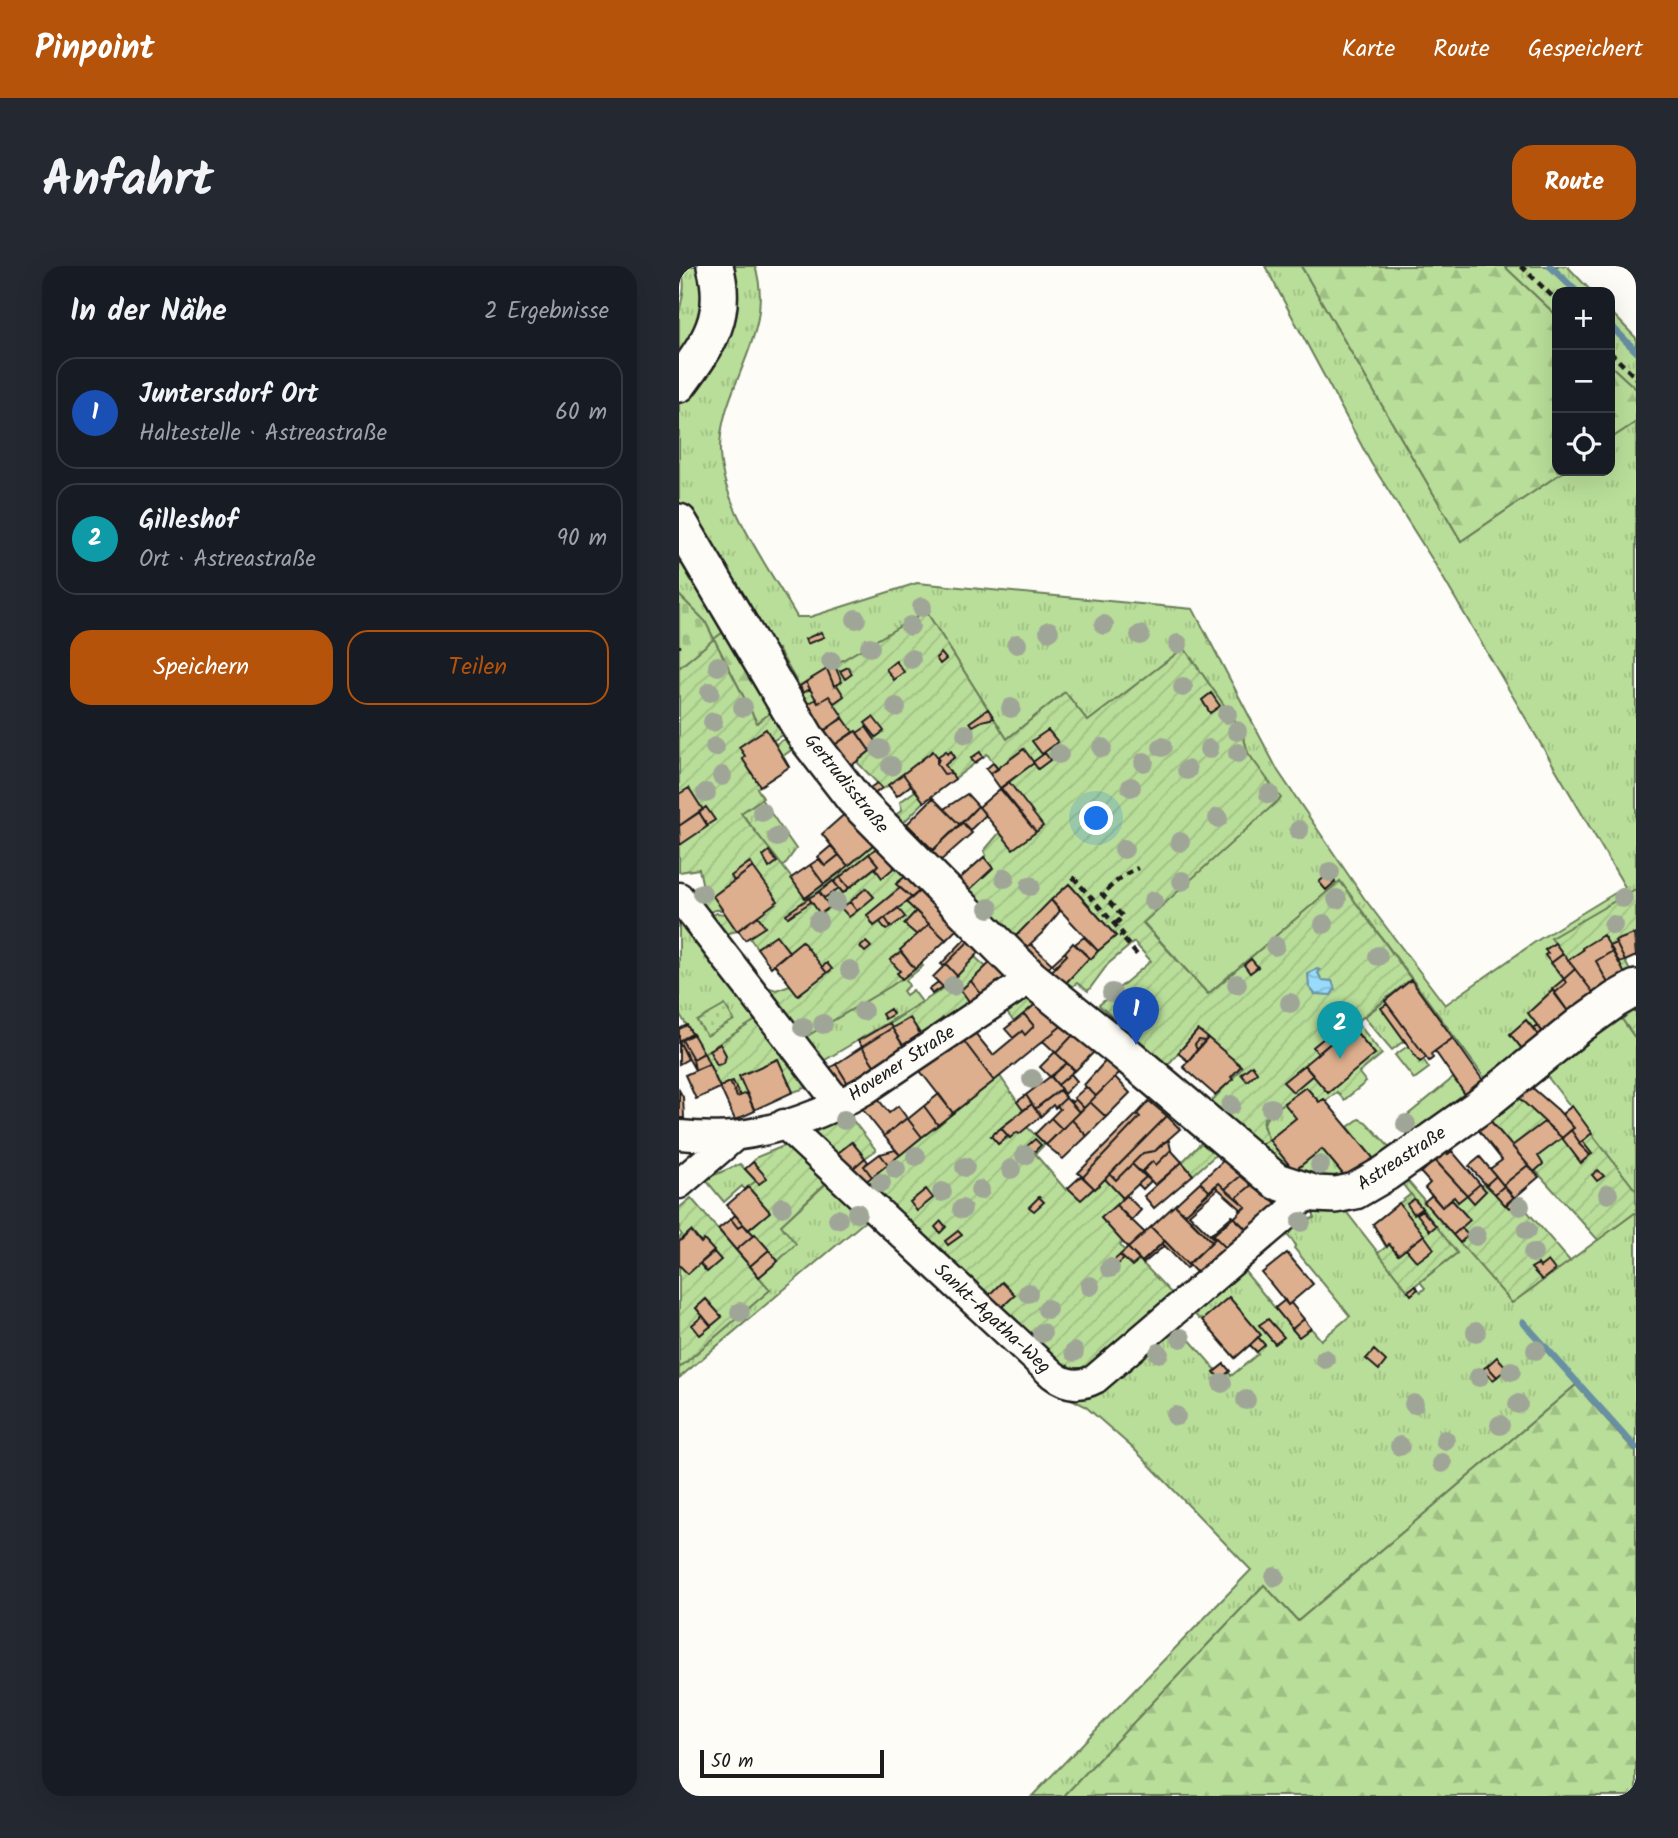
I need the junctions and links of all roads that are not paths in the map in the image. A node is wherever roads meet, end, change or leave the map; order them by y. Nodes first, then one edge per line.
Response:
1 (715, 266) edge
2 (679, 384) edge
3 (679, 523) edge
4 (679, 897) edge
5 (1031, 978) junction
6 (1636, 988) edge
7 (839, 1104) junction
8 (783, 1124) junction
9 (679, 1135) edge
10 (735, 1136) junction
11 (679, 1184) edge
12 (1308, 1193) junction

1 - 2 street
3 - 5 street, Gertrudisstraße
4 - 7 street
5 - 7 street, Hovener Straße
5 - 12 street, Astreastraße
6 - 12 street, Astreastraße
7 - 8 street, Hovener Straße
8 - 10 street, Hovener Straße
8 - 12 street, Sankt-Agatha-Weg
9 - 10 street, Hovener Straße
10 - 11 street

